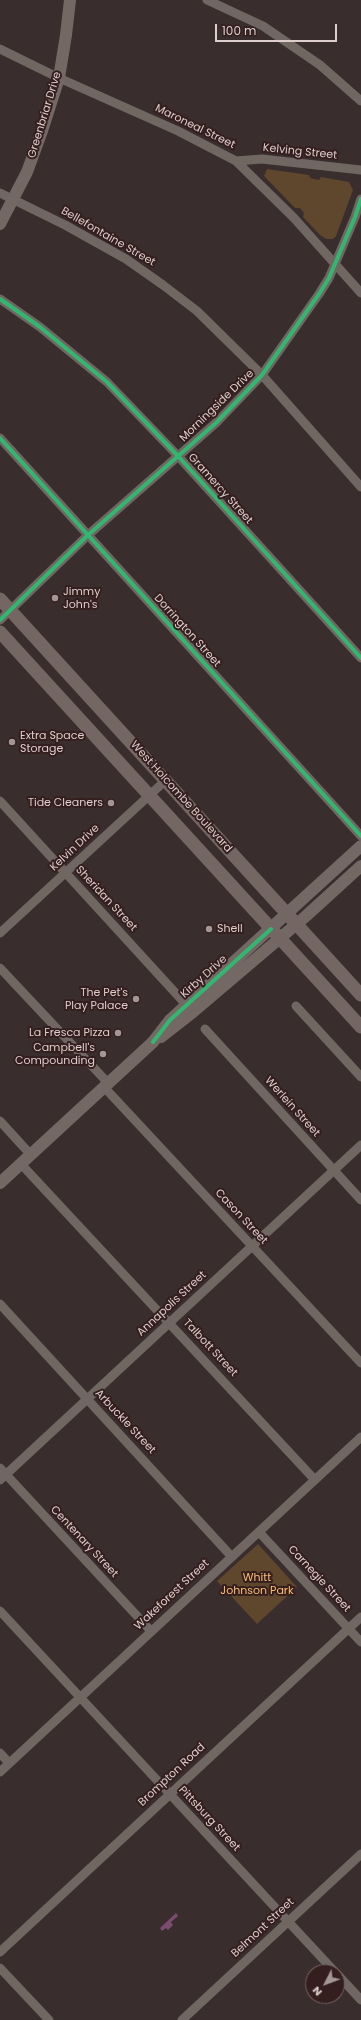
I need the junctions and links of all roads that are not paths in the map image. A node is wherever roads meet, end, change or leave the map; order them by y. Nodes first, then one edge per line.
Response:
1 (70, 0) edge
2 (207, 0) edge
3 (0, 49) edge
4 (59, 78) junction
5 (361, 101) edge
6 (236, 161) junction
7 (361, 170) edge
8 (0, 193) edge
9 (361, 199) edge
10 (14, 200) junction
11 (0, 224) edge
12 (335, 264) junction
13 (361, 293) edge
14 (0, 299) edge
15 (262, 375) junction
16 (0, 438) edge
17 (178, 456) junction
18 (361, 487) edge
19 (88, 535) junction
20 (0, 599) edge
21 (10, 610) junction
22 (0, 620) edge
23 (0, 632) edge
24 (361, 658) edge
25 (166, 780) junction
26 (149, 796) junction
27 (0, 802) edge
28 (361, 836) edge
29 (361, 846) edge
30 (361, 866) edge
31 (66, 873) junction
32 (287, 914) junction
33 (296, 924) junction
34 (0, 933) edge
35 (275, 933) junction
36 (0, 968) edge
37 (361, 995) edge
38 (296, 1006) dead end
39 (190, 1008) junction
40 (361, 1027) edge
41 (205, 1030) dead end
42 (361, 1077) edge
43 (106, 1085) junction
44 (0, 1121) edge
45 (361, 1145) edge
46 (31, 1155) junction
47 (21, 1164) junction
48 (334, 1170) junction
49 (0, 1183) edge
50 (361, 1200) edge
51 (252, 1246) junction
52 (0, 1304) edge
53 (170, 1323) junction
54 (361, 1363) edge
55 (87, 1399) junction
56 (361, 1437) edge
57 (2, 1474) edge
58 (315, 1480) junction
59 (259, 1532) junction
60 (232, 1557) junction
61 (0, 1611) edge
62 (361, 1617) edge
63 (348, 1628) junction
64 (151, 1632) junction
65 (361, 1642) edge
66 (80, 1697) junction
67 (0, 1753) edge
68 (9, 1763) junction
69 (0, 1772) edge
70 (170, 1794) junction
71 (361, 1854) edge
72 (288, 1922) junction
73 (0, 1952) edge
74 (327, 1964) edge
75 (0, 1968) edge
76 (345, 1983) edge
77 (361, 2000) edge
78 (49, 2020) edge
79 (182, 2020) edge

1 - 4 main road, Greenbriar Drive
2 - 5 street
3 - 4 street, Maroneal Street
4 - 6 street, Maroneal Street
4 - 10 main road, Greenbriar Drive
6 - 7 street, Kelving Street
6 - 12 street, Maroneal Street
8 - 10 street, Bellefontaine Street
9 - 12 street, Morningside Drive
10 - 11 main road, Greenbriar Drive
10 - 15 street, Bellefontaine Street
12 - 13 street, Maroneal Street
12 - 15 street, Morningside Drive
14 - 17 street, Gramercy Street
15 - 17 street, Morningside Drive
15 - 18 street, Bellefontaine Street
16 - 19 street, Dorrington Street
17 - 19 street, Morningside Drive
17 - 24 street, Gramercy Street
19 - 21 street, Morningside Drive
19 - 28 street, Dorrington Street
20 - 21 main road, West Holcombe Boulevard
21 - 22 street, Morningside Drive
21 - 25 main road, West Holcombe Boulevard
23 - 26 main road, West Holcombe Boulevard
25 - 26 street, Kelvin Drive
25 - 32 main road, West Holcombe Boulevard
26 - 31 street, Kelvin Drive
26 - 35 main road, West Holcombe Boulevard
27 - 31 street, Sheridan Street
29 - 32 main road, Kirby Drive
30 - 33 main road, Kirby Drive
31 - 34 street, Kelvin Drive
31 - 39 street, Sheridan Street
32 - 33 main road, West Holcombe Boulevard
32 - 35 main road, Kirby Drive
33 - 35 main road, Kirby Drive
33 - 37 main road, West Holcombe Boulevard
35 - 39 main road, Kirby Drive
35 - 40 main road, West Holcombe Boulevard
36 - 43 street, Cason Street
38 - 42 street
39 - 43 main road, Kirby Drive
41 - 48 street, Werlein Street
43 - 46 main road, Kirby Drive
43 - 51 street, Cason Street
44 - 46 street
45 - 48 street, Annapolis Street
46 - 47 main road, Kirby Drive
47 - 49 main road, Kirby Drive
47 - 53 street, Talbott Street
48 - 50 street, Werlein Street
48 - 51 street, Annapolis Street
51 - 53 street, Annapolis Street
51 - 54 street, Cason Street
52 - 55 street, Arbuckle Street
53 - 55 street, Annapolis Street
53 - 58 street, Talbott Street
55 - 57 street, Annapolis Street
55 - 60 street, Arbuckle Street
56 - 58 street, Wakeforest Street
57 - 64 street, Centenary Street
58 - 59 street, Wakeforest Street
59 - 60 street, Wakeforest Street
59 - 63 street, Carnegie Street
60 - 64 street, Wakeforest Street
61 - 66 street, Pittsburg Street
62 - 63 street, Brompton Road
63 - 65 street, Carnegie Street
63 - 70 street, Brompton Road
64 - 66 street, Wakeforest Street
66 - 68 street, Wakeforest Street
66 - 70 street, Pittsburg Street
67 - 68 street
68 - 69 street, Wakeforest Street
70 - 72 street, Pittsburg Street
70 - 73 street, Brompton Road
71 - 72 street, Belmont Street
72 - 74 street, Pittsburg Street
72 - 79 street, Belmont Street
75 - 78 street
76 - 77 street

